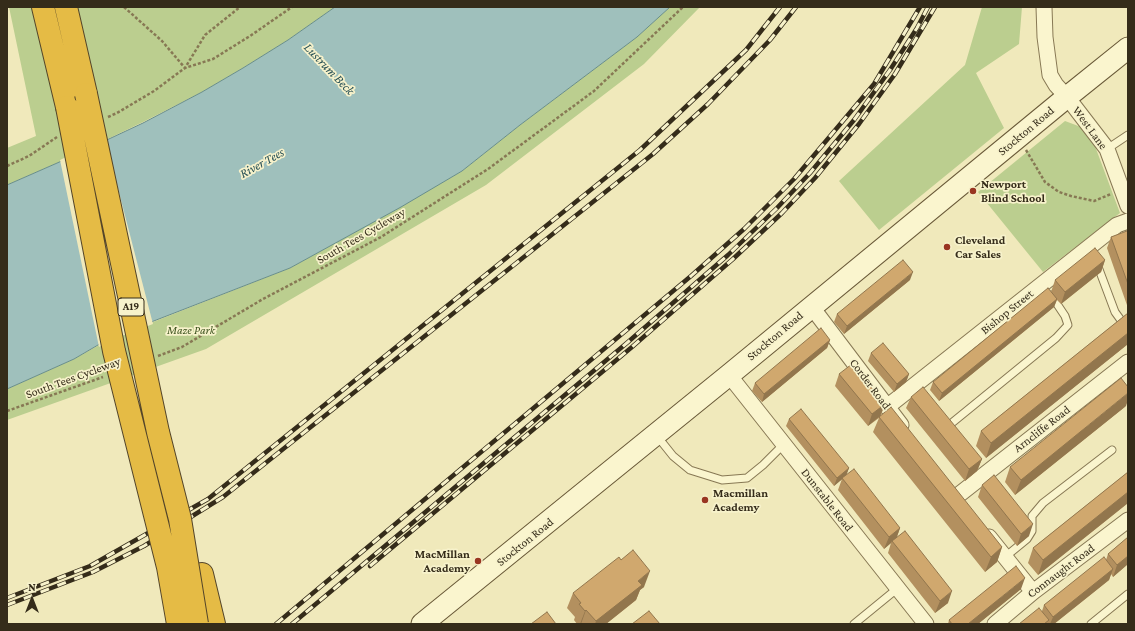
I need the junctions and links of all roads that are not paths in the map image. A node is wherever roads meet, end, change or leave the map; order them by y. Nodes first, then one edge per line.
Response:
1 (43, 7) edge
2 (66, 7) edge
3 (1044, 7) edge
4 (1128, 48) edge
5 (1067, 97) junction
6 (1128, 135) edge
7 (1107, 149) junction
8 (1128, 206) edge
9 (1128, 221) edge
10 (1096, 260) edge
11 (1043, 283) junction
12 (811, 306) junction
13 (1128, 330) edge
14 (1128, 362) edge
15 (729, 375) junction
16 (887, 407) junction
17 (953, 422) edge
18 (656, 434) junction
19 (910, 437) edge
20 (784, 444) junction
21 (1112, 450) dead end
22 (947, 485) edge
23 (956, 497) junction
24 (966, 509) edge
25 (180, 519) junction
26 (1128, 520) edge
27 (981, 527) edge
28 (1005, 557) junction
29 (898, 588) junction
30 (1033, 592) junction
31 (1128, 594) edge
32 (178, 624) edge
33 (197, 624) edge
34 (214, 624) edge
35 (422, 624) edge
36 (854, 624) edge
37 (926, 624) edge
38 (995, 624) edge
39 (1091, 624) edge

1 - 32 highway, A19, bridge
2 - 25 highway, A19, bridge
3 - 5 street, West Lane
4 - 5 main road, Stockton Road
5 - 7 street, West Lane
5 - 12 main road, Stockton Road
6 - 7 lane
7 - 8 street, West Lane
9 - 11 street, Bishop Street
10 - 13 lane
11 - 16 street, Bishop Street
11 - 17 lane
12 - 15 main road, Stockton Road
12 - 16 street, Corder Road
14 - 23 street, Arncliffe Road
15 - 18 main road, Stockton Road
15 - 20 street, Dunstable Road
16 - 19 street, Corder Road
18 - 20 lane
18 - 35 main road, Stockton Road
20 - 29 street, Dunstable Road
21 - 28 lane
22 - 23 street
23 - 24 street
25 - 33 highway, A19, bridge
25 - 34 highway, bridge
26 - 30 street, Connaught Road
27 - 28 street
28 - 30 street
29 - 36 lane
29 - 37 street, Dunstable Road
30 - 38 street, Connaught Road
31 - 39 lane

